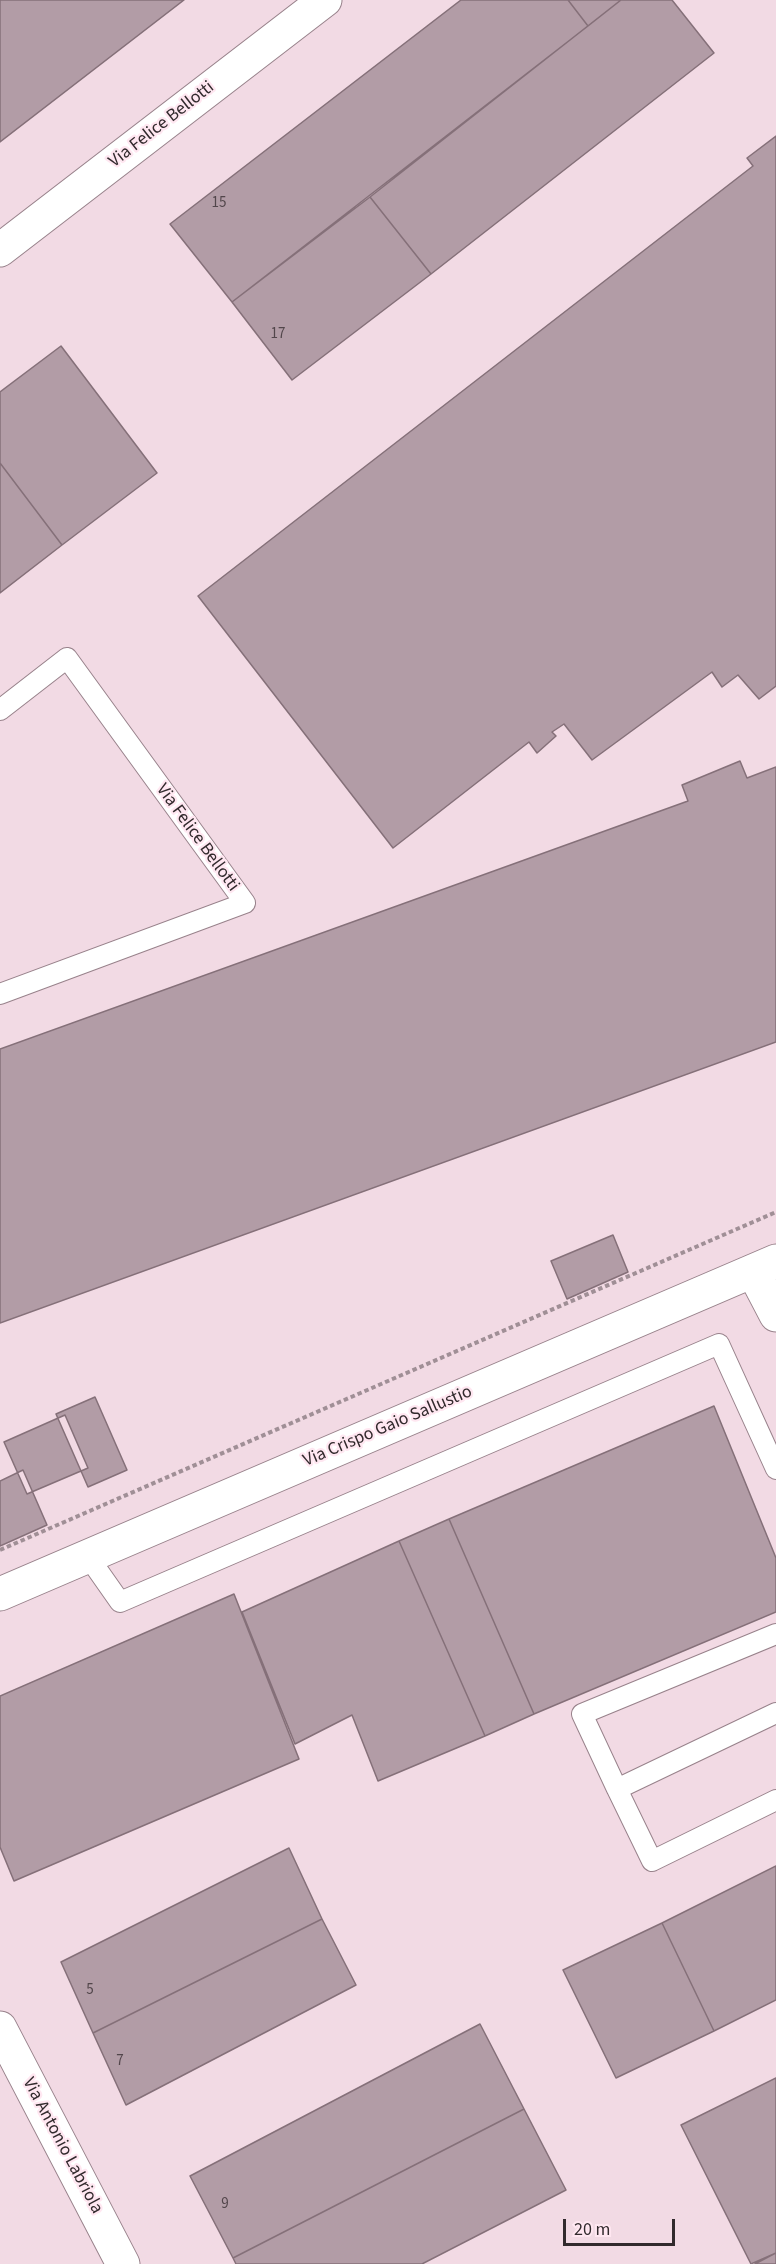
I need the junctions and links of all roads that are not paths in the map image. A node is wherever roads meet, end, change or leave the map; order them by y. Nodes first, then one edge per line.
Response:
1 (325, 0) edge
2 (0, 250) edge
3 (0, 710) edge
4 (0, 994) edge
5 (765, 1266) edge
6 (776, 1315) edge
7 (776, 1469) edge
8 (87, 1555) junction
9 (0, 1594) edge
10 (776, 1634) edge
11 (776, 1713) edge
12 (617, 1789) junction
13 (776, 1800) edge
14 (0, 2028) edge
15 (123, 2264) edge

1 - 2 street, Via Felice Bellotti
3 - 4 lane, Via Felice Bellotti
5 - 6 street
5 - 8 street, Via Crispo Gaio Sallustio
7 - 8 lane
8 - 9 street, Via Crispo Gaio Sallustio
10 - 12 lane
11 - 12 lane
12 - 13 lane
14 - 15 street, Via Antonio Labriola

